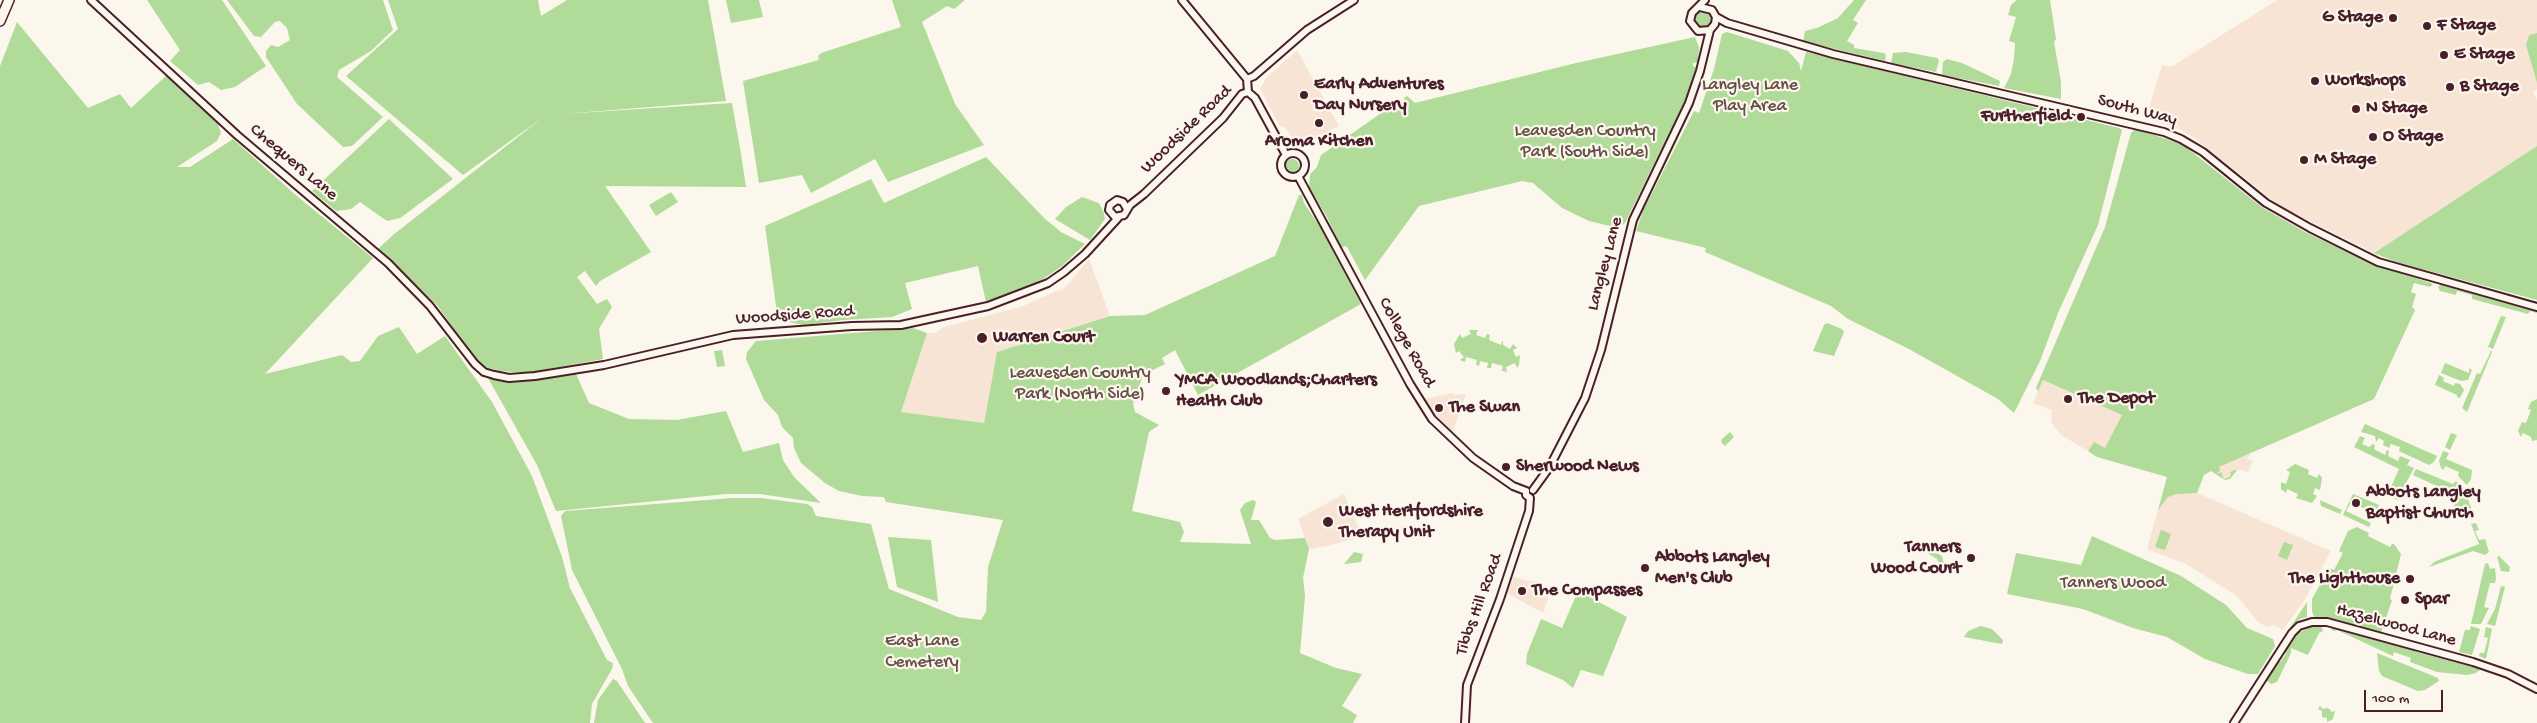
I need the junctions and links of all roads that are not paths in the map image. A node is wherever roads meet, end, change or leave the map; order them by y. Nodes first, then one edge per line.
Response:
1 (9, 0) edge
2 (91, 0) edge
3 (1182, 0) edge
4 (1354, 0) edge
5 (1705, 0) edge
6 (1711, 0) edge
7 (1700, 7) junction
8 (1712, 10) junction
9 (1716, 17) junction
10 (0, 21) edge
11 (1727, 23) junction
12 (1711, 29) junction
13 (1698, 31) junction
14 (1705, 44) junction
15 (1247, 80) junction
16 (1248, 92) junction
17 (1286, 155) junction
18 (1298, 176) junction
19 (1147, 190) junction
20 (1121, 201) junction
21 (1127, 209) junction
22 (1111, 214) junction
23 (1118, 218) junction
24 (1108, 228) junction
25 (2537, 307) edge
26 (468, 355) joint
27 (1530, 490) junction
28 (2537, 689) edge
29 (1465, 723) edge
30 (2234, 723) edge

1 - 10 highway
2 - 26 street, Chequers Lane
3 - 15 street
4 - 15 street
5 - 7 street
6 - 8 street
7 - 8 street
7 - 13 street
8 - 9 street
9 - 11 street, South Way
9 - 12 street
11 - 12 street
11 - 25 street, South Way
12 - 13 street
12 - 14 street, Langley Lane
13 - 14 street
14 - 27 street, Langley Lane
15 - 16 street
16 - 17 street
16 - 19 street, Woodside Road
17 - 18 street
17 - 18 street
18 - 27 street, College Road
19 - 20 street, Woodside Road
19 - 21 street, Woodside Road
20 - 21 street
20 - 22 street
21 - 23 street
22 - 23 street
22 - 24 street, Woodside Road
23 - 24 street, Woodside Road
24 - 26 street, Woodside Road
27 - 29 street, Tibbs Hill Road
28 - 30 street, Hazelwood Lane

